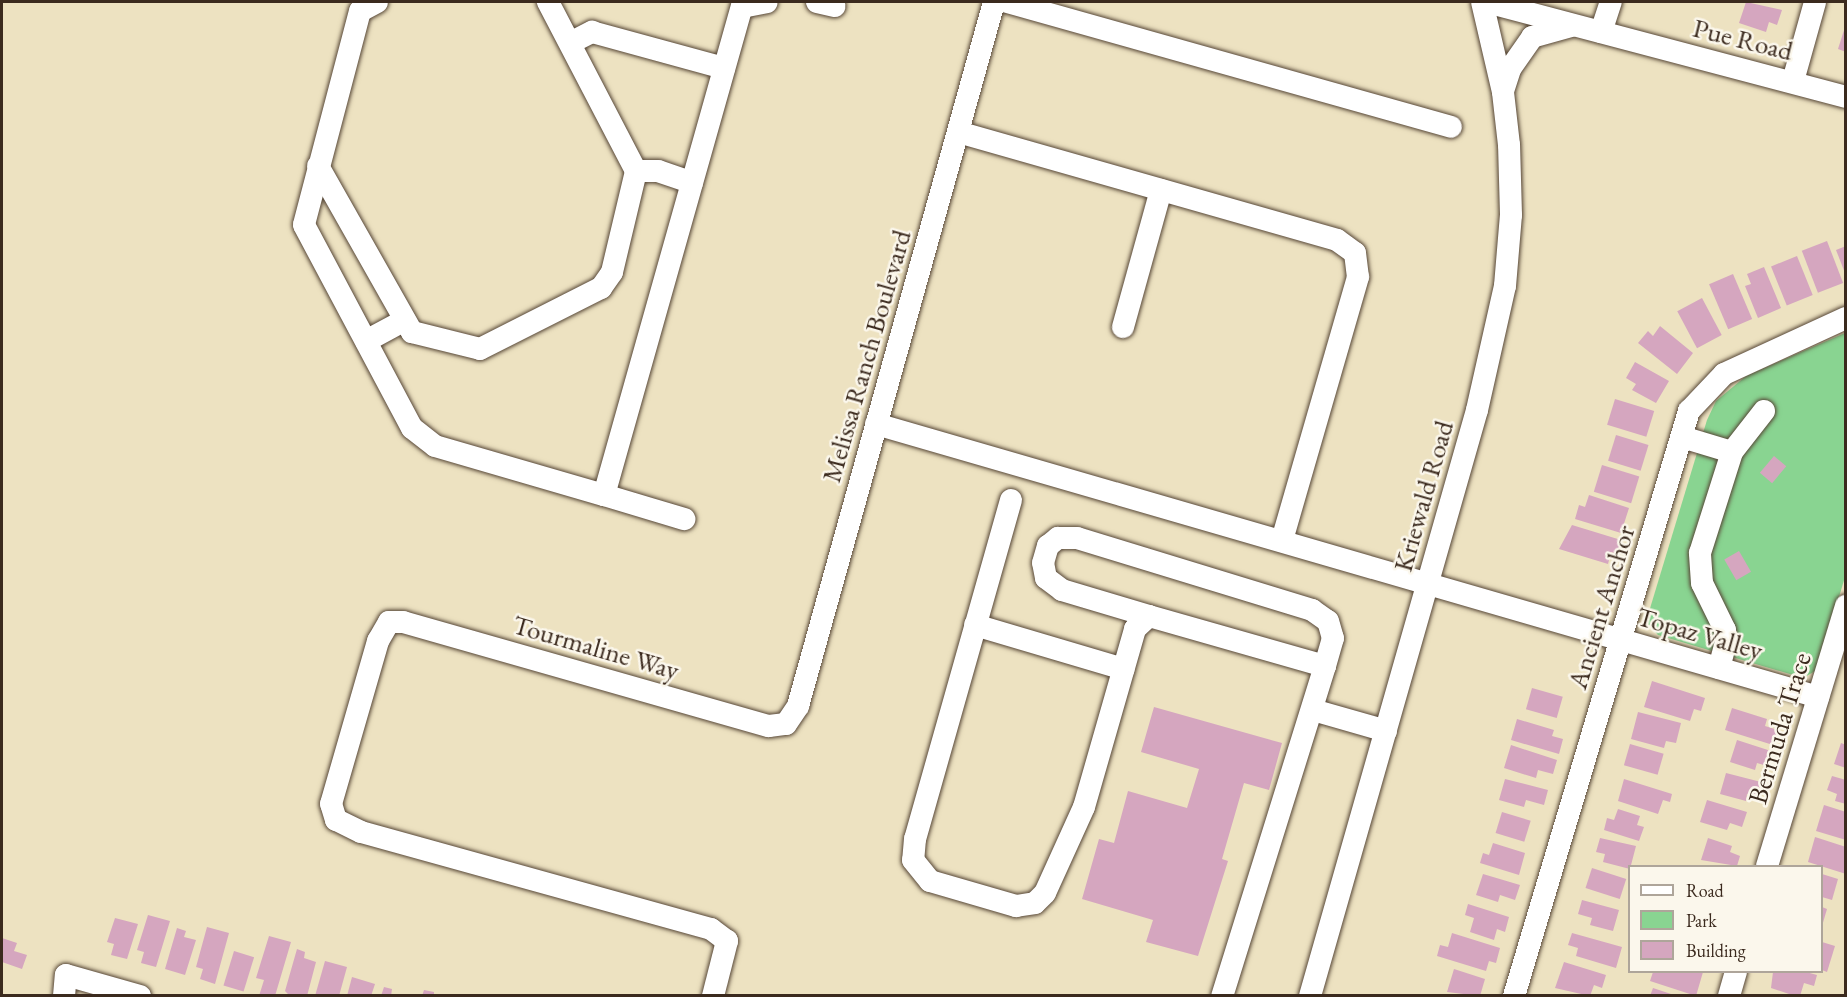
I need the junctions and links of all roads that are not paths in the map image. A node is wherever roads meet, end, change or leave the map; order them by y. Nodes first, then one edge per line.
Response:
1 (548, 2) edge
2 (767, 2) edge
3 (994, 2) edge
4 (1008, 2) edge
5 (1482, 2) edge
6 (1487, 2) edge
7 (1611, 2) edge
8 (1815, 2) edge
9 (364, 4) edge
10 (742, 4) edge
11 (1576, 25) junction
12 (1601, 32) junction
13 (570, 43) junction
14 (724, 68) junction
15 (1793, 81) junction
16 (1503, 92) junction
17 (1845, 97) edge
18 (1451, 127) dead end
19 (958, 132) junction
20 (318, 166) junction
21 (636, 171) junction
22 (692, 183) junction
23 (1161, 190) junction
24 (1845, 318) edge
25 (405, 320) junction
26 (1123, 327) dead end
27 (366, 341) junction
28 (1764, 411) dead end
29 (876, 424) junction
30 (1682, 437) junction
31 (1732, 452) junction
32 (604, 495) junction
33 (1011, 500) dead end
34 (684, 519) dead end
35 (1282, 540) junction
36 (1428, 582) junction
37 (1845, 606) edge
38 (1149, 616) junction
39 (975, 626) junction
40 (1621, 639) junction
41 (1325, 666) junction
42 (1719, 668) junction
43 (1124, 669) junction
44 (1818, 697) junction
45 (1313, 710) junction
46 (786, 724) joint
47 (1386, 731) junction
48 (1768, 865) edge
49 (1736, 973) edge
50 (65, 985) edge
51 (140, 996) edge
52 (713, 996) edge
53 (1222, 996) edge
54 (1310, 996) edge
55 (1514, 996) edge
56 (1729, 996) edge

1 - 13 street
2 - 10 street
3 - 19 street, Melissa Ranch Boulevard
4 - 18 street
5 - 16 street, Kriewald Road
6 - 11 street, Pue Road
7 - 12 street
8 - 15 street
9 - 20 street
10 - 14 street
11 - 12 street, Pue Road
11 - 16 street
12 - 15 street, Pue Road
13 - 14 street
13 - 21 street
14 - 22 street
15 - 17 street, Pue Road
16 - 36 street, Kriewald Road
19 - 23 street
19 - 29 street, Melissa Ranch Boulevard
20 - 25 street
20 - 27 street
21 - 22 street
21 - 25 street
22 - 32 street
23 - 26 street
23 - 35 street
24 - 30 street, Ancient Anchor
25 - 27 street
27 - 32 street
28 - 31 street
29 - 35 street, Topaz Valley
29 - 46 street, Melissa Ranch Boulevard
30 - 31 street
30 - 40 street, Ancient Anchor
31 - 42 street
32 - 34 street
33 - 39 street
35 - 36 street, Topaz Valley
36 - 40 street, Topaz Valley
36 - 47 street, Kriewald Road
37 - 44 street, Bermuda Trace
38 - 41 street
38 - 41 street
38 - 43 street
39 - 43 street
39 - 43 street
40 - 42 street, Topaz Valley
40 - 55 street, Ancient Anchor
41 - 45 street
42 - 44 street, Topaz Valley
44 - 48 street, Bermuda Trace
45 - 47 street
45 - 53 street
46 - 52 street, Tourmaline Way
47 - 54 street, Kriewald Road
49 - 56 street
50 - 51 street

